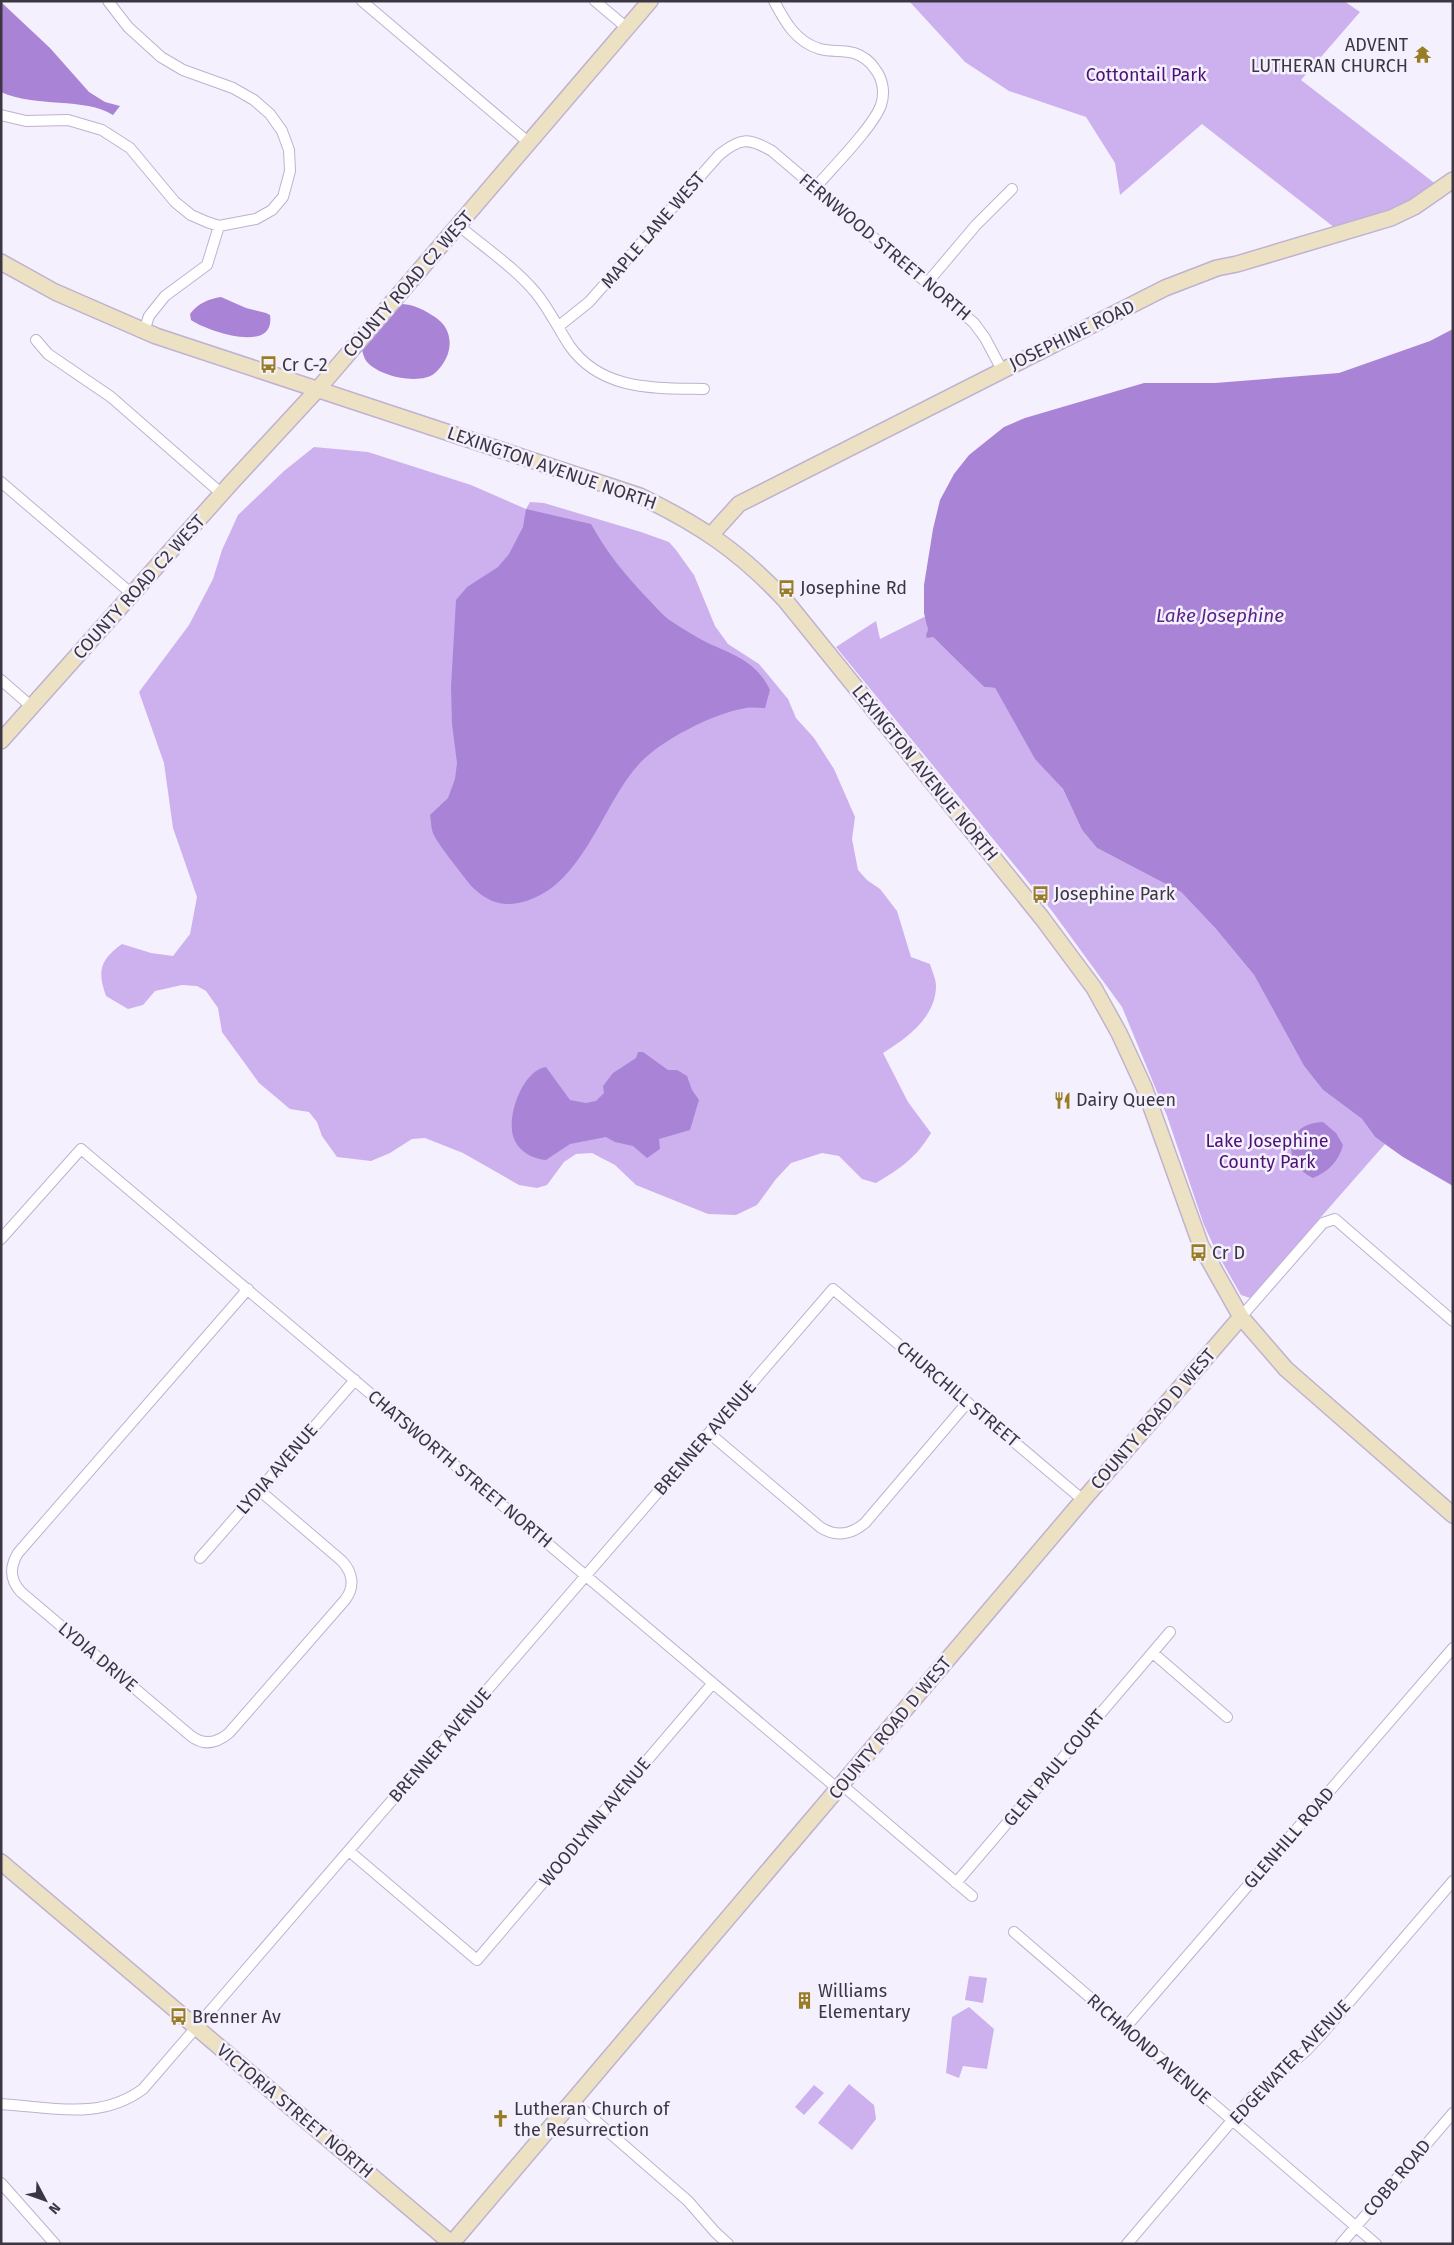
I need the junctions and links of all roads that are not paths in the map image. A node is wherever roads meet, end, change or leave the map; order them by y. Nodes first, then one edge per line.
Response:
1 (108, 1) edge
2 (362, 1) edge
3 (595, 1) edge
4 (650, 1) edge
5 (774, 1) edge
6 (627, 28) junction
7 (1, 115) edge
8 (750, 141) joint
9 (528, 142) junction
10 (1453, 180) edge
11 (815, 188) junction
12 (1012, 189) dead end
13 (219, 226) junction
14 (458, 226) junction
15 (1, 262) edge
16 (927, 282) junction
17 (558, 326) junction
18 (144, 331) junction
19 (36, 340) dead end
20 (1002, 370) junction
21 (318, 389) junction
22 (704, 389) dead end
23 (1, 482) edge
24 (222, 494) junction
25 (711, 534) junction
26 (132, 594) junction
27 (1, 680) edge
28 (32, 707) junction
29 (1, 741) edge
30 (1, 1239) edge
31 (833, 1289) joint
32 (248, 1290) junction
33 (1241, 1317) junction
34 (1453, 1321) edge
35 (355, 1380) junction
36 (967, 1402) junction
37 (709, 1433) junction
38 (259, 1490) junction
39 (1083, 1500) junction
40 (1453, 1514) edge
41 (200, 1558) dead end
42 (586, 1576) junction
43 (1170, 1632) dead end
44 (1453, 1648) edge
45 (1152, 1653) junction
46 (713, 1683) junction
47 (1227, 1716) dead end
48 (840, 1787) junction
49 (349, 1851) junction
50 (1, 1862) edge
51 (1453, 1881) edge
52 (956, 1883) junction
53 (972, 1896) dead end
54 (1014, 1932) dead end
55 (197, 2028) junction
56 (1125, 2028) junction
57 (573, 2101) junction
58 (1, 2104) edge
59 (1453, 2113) edge
60 (1233, 2120) junction
61 (1, 2183) edge
62 (1356, 2227) junction
63 (55, 2244) edge
64 (452, 2244) edge
65 (728, 2244) edge
66 (1127, 2244) edge
67 (1341, 2244) edge
68 (1376, 2244) edge

1 - 13 street
2 - 9 street
3 - 6 street
4 - 6 street, COUNTY ROAD C2 WEST
5 - 11 street
6 - 9 street, COUNTY ROAD C2 WEST
7 - 13 street
8 - 11 street, FERNWOOD STREET NORTH
8 - 17 street, MAPLE LANE WEST
9 - 14 street, COUNTY ROAD C2 WEST
10 - 20 street, JOSEPHINE ROAD
11 - 16 street, FERNWOOD STREET NORTH
12 - 16 street
13 - 18 street
14 - 17 street
14 - 21 street, COUNTY ROAD C2 WEST
15 - 18 street, LEXINGTON AVENUE NORTH
16 - 20 street, FERNWOOD STREET NORTH
17 - 22 street
18 - 21 street, LEXINGTON AVENUE NORTH
19 - 24 street
20 - 25 street, JOSEPHINE ROAD
21 - 24 street, COUNTY ROAD C2 WEST
21 - 25 street, LEXINGTON AVENUE NORTH
23 - 26 street
24 - 26 street, COUNTY ROAD C2 WEST
25 - 33 street, LEXINGTON AVENUE NORTH
26 - 28 street, COUNTY ROAD C2 WEST
27 - 28 street
28 - 29 street, COUNTY ROAD C2 WEST
30 - 32 street, CHATSWORTH STREET NORTH
31 - 36 street, CHURCHILL STREET
31 - 37 street, BRENNER AVENUE
32 - 35 street, CHATSWORTH STREET NORTH
32 - 38 street, LYDIA DRIVE
33 - 34 street, COUNTY ROAD D WEST
33 - 39 street, COUNTY ROAD D WEST
33 - 40 street, LEXINGTON AVENUE NORTH
35 - 38 street, LYDIA AVENUE
35 - 42 street, CHATSWORTH STREET NORTH
36 - 37 street
36 - 39 street, CHURCHILL STREET
37 - 42 street, BRENNER AVENUE
38 - 41 street, LYDIA AVENUE
39 - 48 street, COUNTY ROAD D WEST
42 - 46 street, CHATSWORTH STREET NORTH
42 - 49 street, BRENNER AVENUE
43 - 45 street, GLEN PAUL COURT
44 - 56 street, GLENHILL ROAD
45 - 47 street
45 - 52 street, GLEN PAUL COURT
46 - 48 street, CHATSWORTH STREET NORTH
46 - 49 street, WOODLYNN AVENUE
48 - 52 street
48 - 57 street, COUNTY ROAD D WEST
49 - 55 street, BRENNER AVENUE
50 - 55 street, VICTORIA STREET NORTH
51 - 60 street, EDGEWATER AVENUE
52 - 53 street
54 - 56 street, RICHMOND AVENUE
55 - 58 street, BRENNER AVENUE
55 - 64 street, VICTORIA STREET NORTH
56 - 60 street, RICHMOND AVENUE
57 - 64 street, COUNTY ROAD D WEST
57 - 65 street
59 - 62 street, COBB ROAD
60 - 62 street, RICHMOND AVENUE
60 - 66 street, EDGEWATER AVENUE
61 - 63 street
62 - 67 street, COBB ROAD
62 - 68 street, RICHMOND AVENUE

